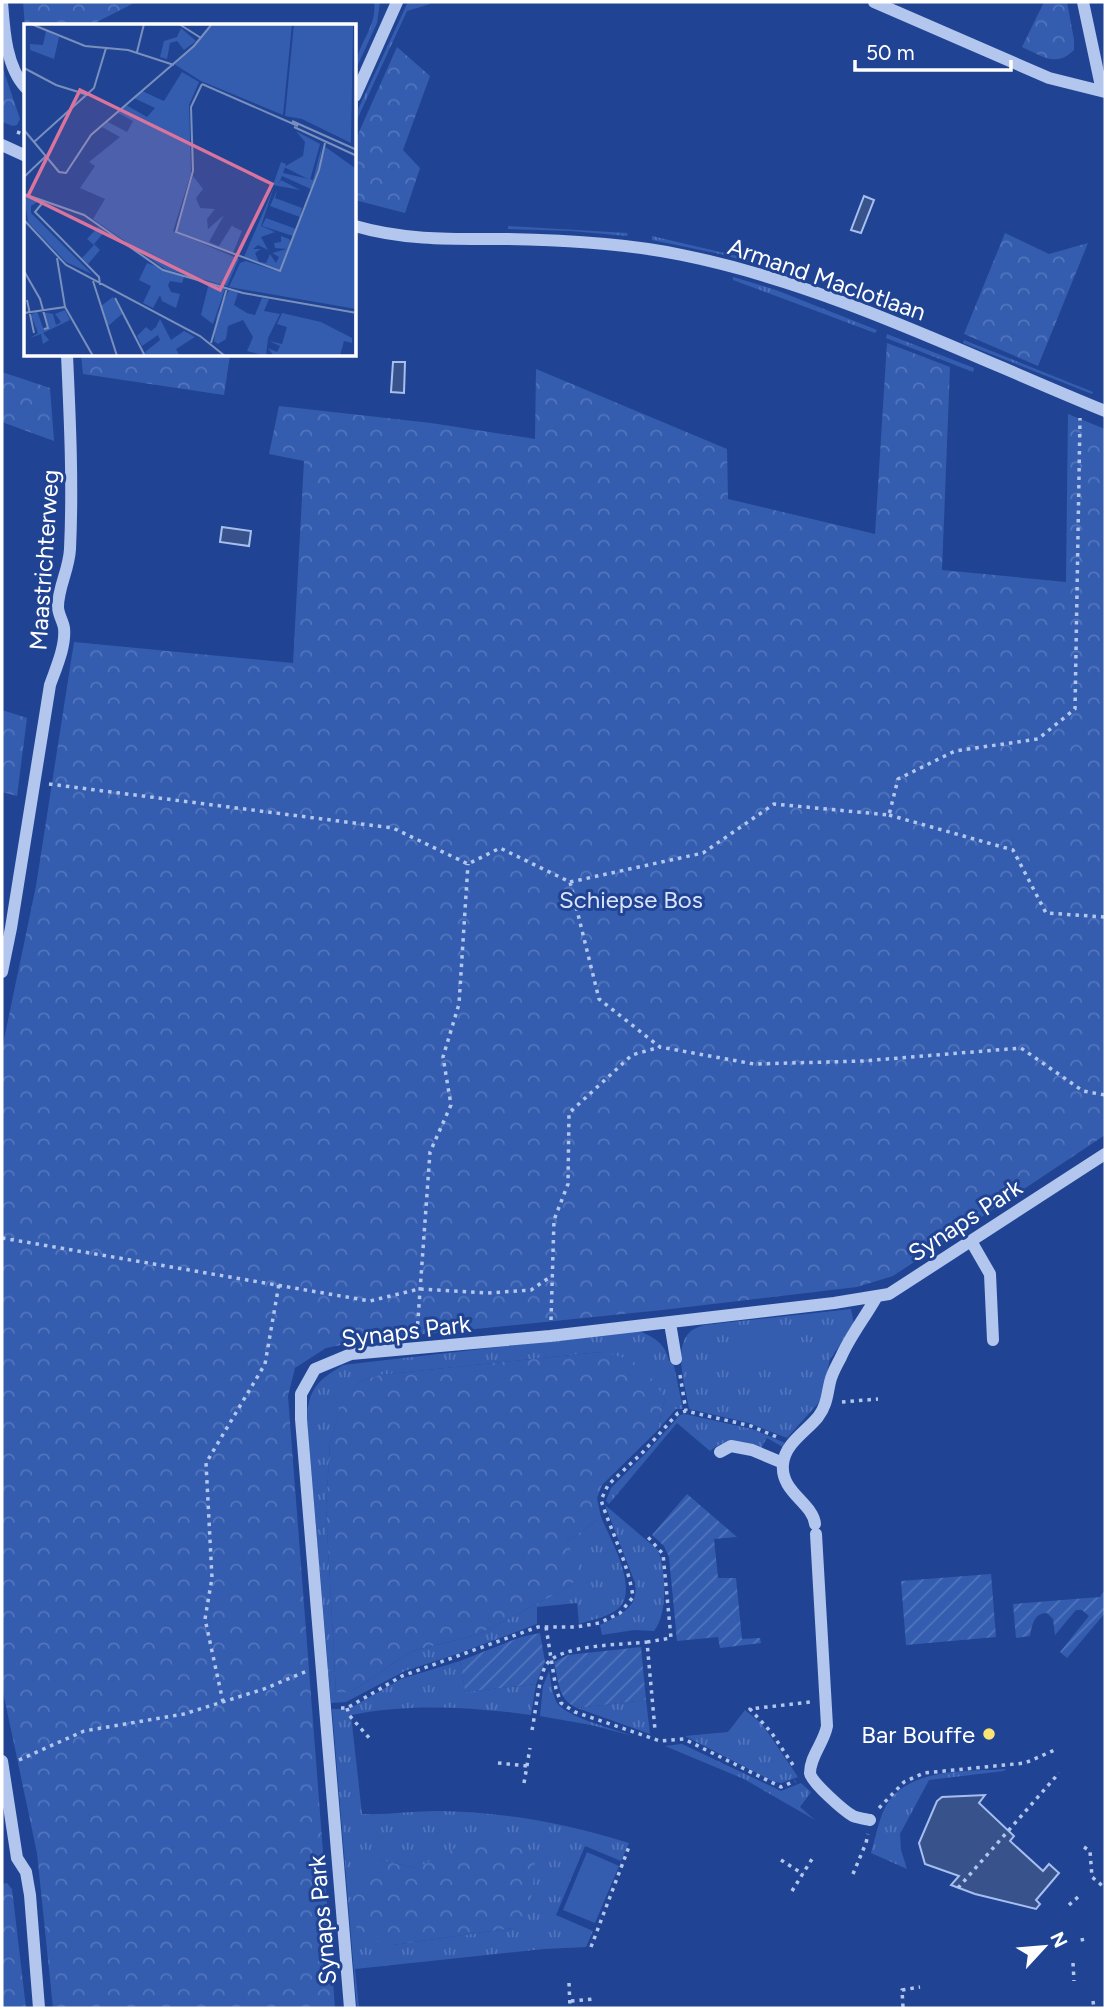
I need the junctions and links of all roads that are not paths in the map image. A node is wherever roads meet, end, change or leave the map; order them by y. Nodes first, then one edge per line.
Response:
1 (2, 2) edge
2 (397, 2) edge
3 (874, 2) edge
4 (1083, 2) edge
5 (24, 86) edge
6 (1103, 91) edge
7 (357, 92) edge
8 (2, 145) edge
9 (24, 151) edge
10 (357, 226) edge
11 (67, 357) edge
12 (1105, 411) edge
13 (2, 972) edge
14 (1105, 1154) edge
15 (971, 1241) junction
16 (877, 1296) junction
17 (670, 1323) junction
18 (993, 1340) dead end
19 (676, 1360) road end
20 (720, 1452) dead end
21 (783, 1463) junction
22 (2, 1764) edge
23 (870, 1820) road end
24 (39, 2008) edge
25 (350, 2008) edge

1 - 5 street
2 - 7 street
3 - 6 street
4 - 6 street
8 - 9 street
10 - 12 street, Armand Maclotlaan
11 - 13 street, Maastrichterweg
14 - 15 street, Synaps Park
15 - 16 street, Synaps Park
15 - 18 street
16 - 17 street, Synaps Park
16 - 21 street
17 - 19 street
17 - 25 street, Synaps Park
20 - 21 street
21 - 23 street
22 - 24 street

